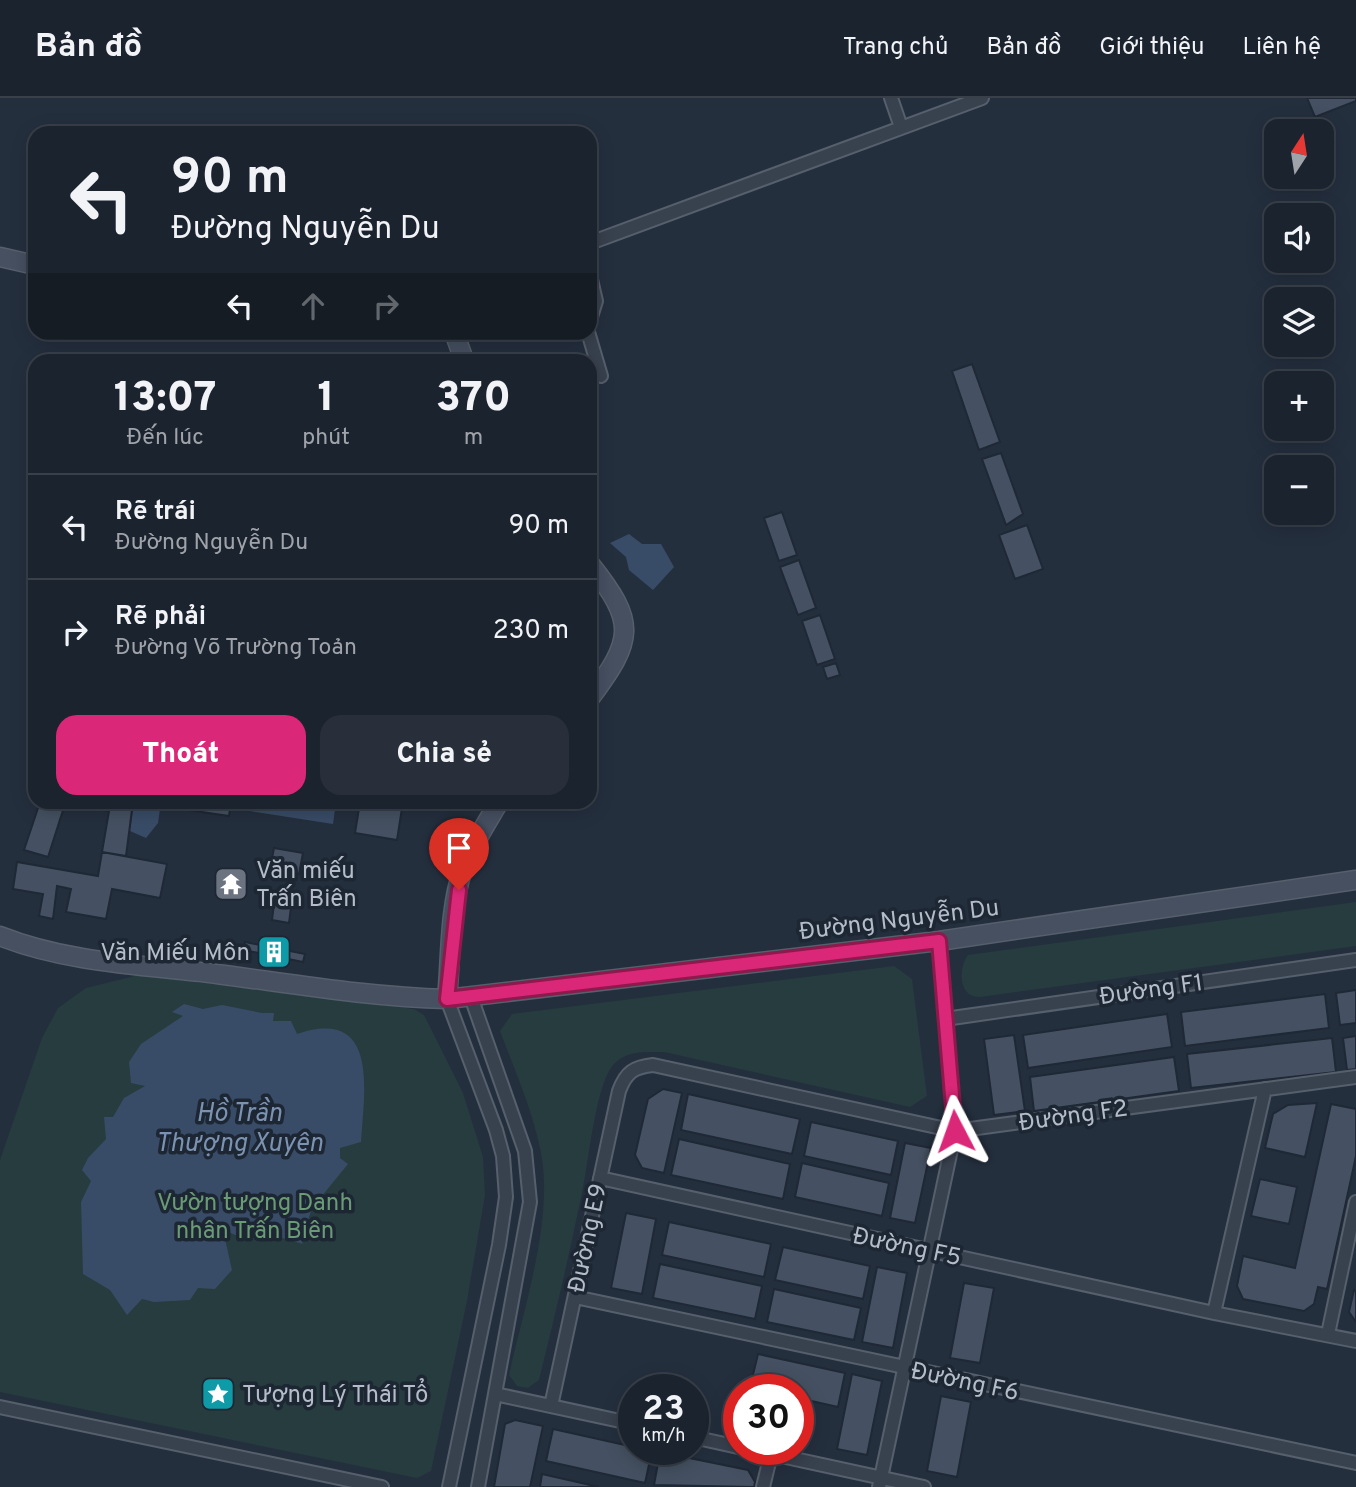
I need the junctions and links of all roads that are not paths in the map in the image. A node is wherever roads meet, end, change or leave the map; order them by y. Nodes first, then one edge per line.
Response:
1 (891, 98) edge
2 (982, 98) edge
3 (901, 127) junction
4 (597, 240) edge
5 (0, 257) edge
6 (28, 263) edge
7 (597, 363) edge
8 (601, 376) dead end
9 (597, 574) edge
10 (597, 688) edge
11 (495, 809) edge
12 (1356, 880) edge
13 (0, 936) edge
14 (939, 941) junction
15 (1356, 960) edge
16 (471, 997) junction
17 (447, 999) junction
18 (946, 1019) junction
19 (630, 1072) joint
20 (1356, 1077) edge
21 (1265, 1089) junction
22 (955, 1131) junction
23 (600, 1178) junction
24 (1356, 1202) edge
25 (930, 1251) junction
26 (575, 1297) junction
27 (1214, 1313) junction
28 (1328, 1334) junction
29 (1356, 1340) edge
30 (905, 1368) junction
31 (495, 1394) junction
32 (551, 1406) junction
33 (0, 1407) edge
34 (618, 1421) edge
35 (1356, 1463) edge
36 (768, 1465) edge
37 (814, 1465) edge
38 (880, 1482) edge
39 (374, 1486) edge
40 (449, 1487) edge
41 (478, 1487) edge
42 (763, 1487) edge
43 (924, 1487) edge

1 - 3 street
2 - 3 street
3 - 4 street
5 - 6 main road
7 - 8 street
9 - 10 main road
11 - 17 main road
12 - 14 main road, Đường Nguyễn Du
13 - 17 main road, Đường Nguyễn Du
14 - 16 main road, Đường Nguyễn Du
14 - 18 street
15 - 18 street, Đường F1
16 - 17 main road, Đường Nguyễn Du
16 - 31 street
17 - 40 street
18 - 22 street
19 - 22 street, Đường F2
19 - 23 street, Đường E9
20 - 21 street, Đường F2
21 - 22 street, Đường F2
21 - 27 street
22 - 25 street
23 - 25 street, Đường F5
23 - 26 street, Đường E9
24 - 28 street
25 - 27 street, Đường F5
25 - 30 street
26 - 30 street, Đường F6
26 - 32 street, Đường E9
27 - 28 street, Đường F5
28 - 29 street, Đường F5
30 - 35 street, Đường F6
30 - 38 street
31 - 32 street
31 - 41 street
32 - 34 street
33 - 39 street
36 - 42 street
37 - 38 street
38 - 43 street

